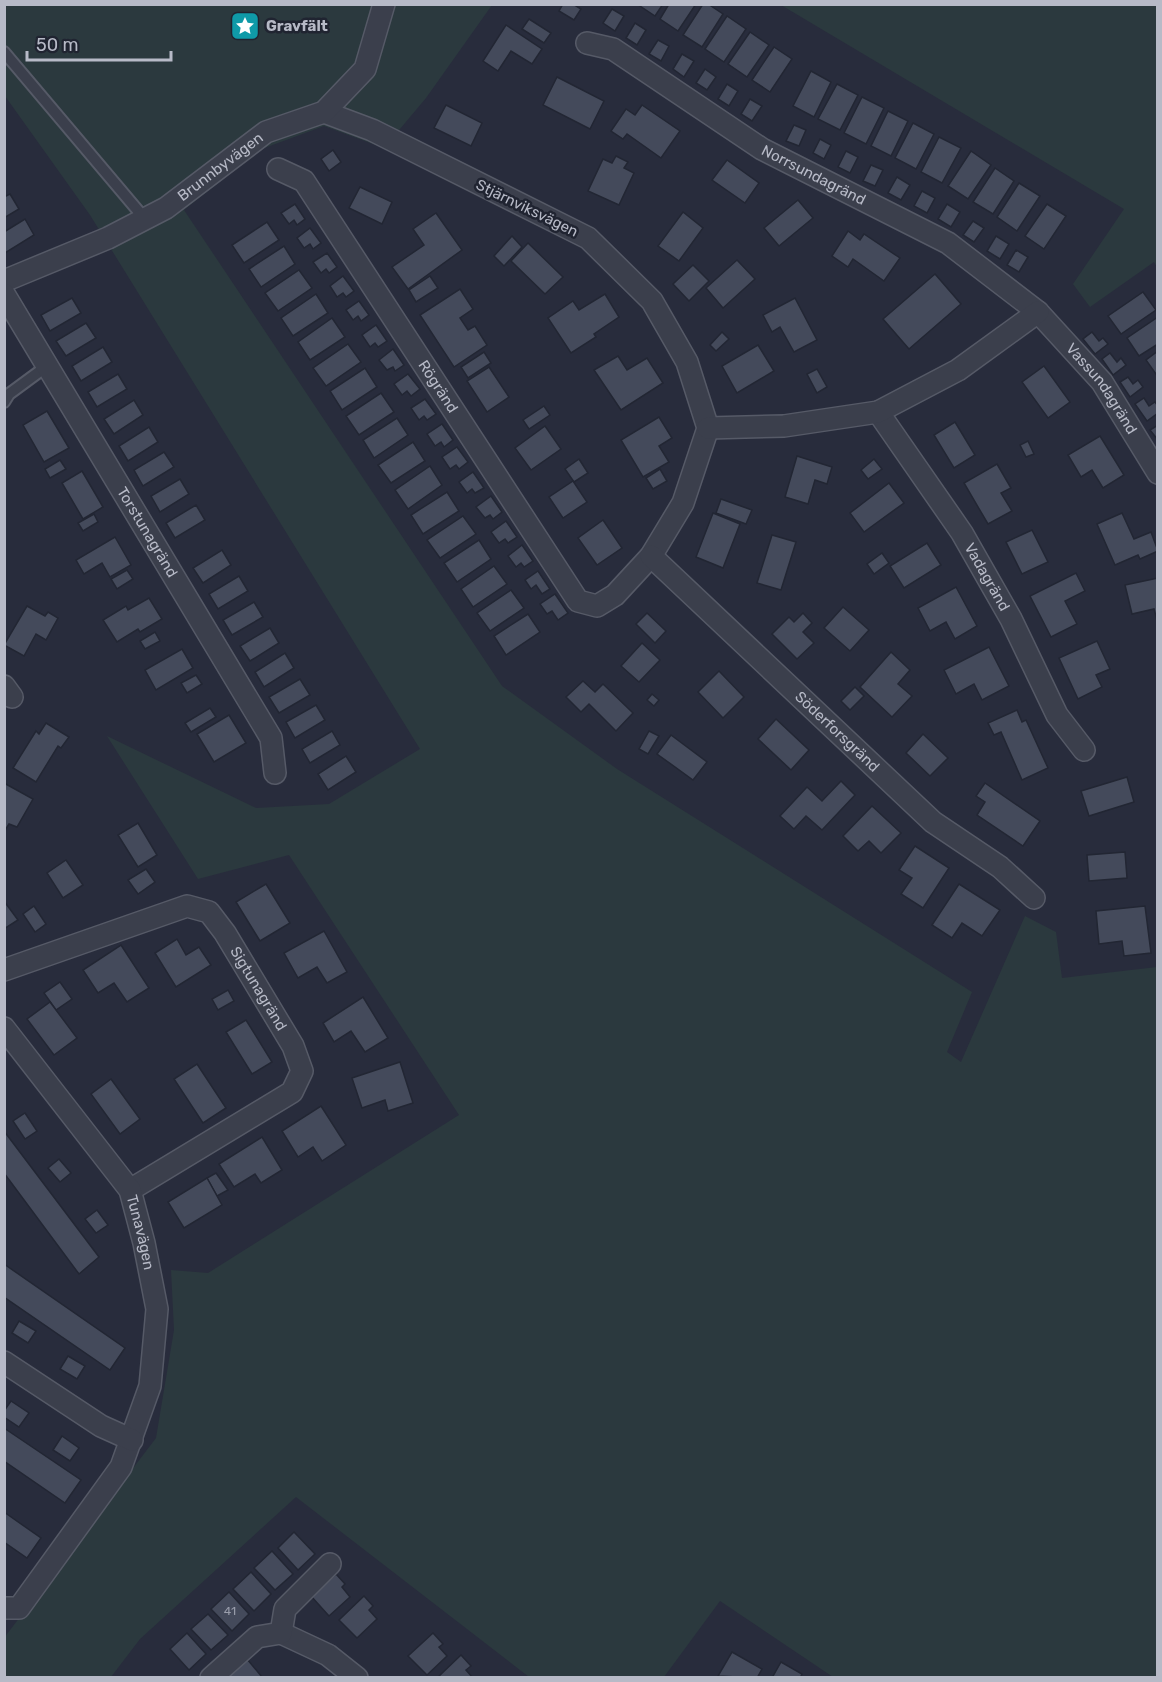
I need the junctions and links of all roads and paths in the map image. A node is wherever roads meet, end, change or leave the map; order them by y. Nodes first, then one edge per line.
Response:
1 (384, 4) edge
2 (587, 43) dead end
3 (4, 52) edge
4 (324, 112) junction
5 (278, 169) dead end
6 (145, 219) junction
7 (4, 281) edge
8 (4, 294) edge
9 (1038, 312) junction
10 (47, 366) junction
11 (4, 402) edge
12 (878, 412) junction
13 (708, 428) junction
14 (1158, 473) edge
15 (651, 556) junction
16 (1084, 750) dead end
17 (275, 773) dead end
18 (1034, 897) dead end
19 (4, 970) edge
20 (4, 1029) edge
21 (130, 1190) junction
22 (4, 1362) edge
23 (132, 1440) junction
24 (330, 1564) dead end
25 (4, 1608) edge
26 (281, 1633) junction
27 (211, 1677) edge
28 (357, 1677) edge

1 - 4 street, Brunnbyvägen
2 - 9 street, Norrsundagränd
3 - 6 lane
4 - 6 street, Brunnbyvägen
4 - 13 street, Stjärnviksvägen
5 - 15 street, Rögränd
6 - 7 street, Brunnbyvägen
8 - 10 street, Torstunagränd
9 - 12 street
9 - 14 street, Vassundagränd
10 - 11 lane
10 - 17 street, Torstunagränd
12 - 13 street
12 - 16 street, Vadagränd
13 - 15 street
15 - 18 street, Söderforsgränd
19 - 21 street, Sigtunagränd
20 - 21 street, Tunavägen
21 - 23 street, Tunavägen
22 - 23 street
23 - 25 street, Tunavägen
24 - 26 street
26 - 27 street
26 - 28 street

